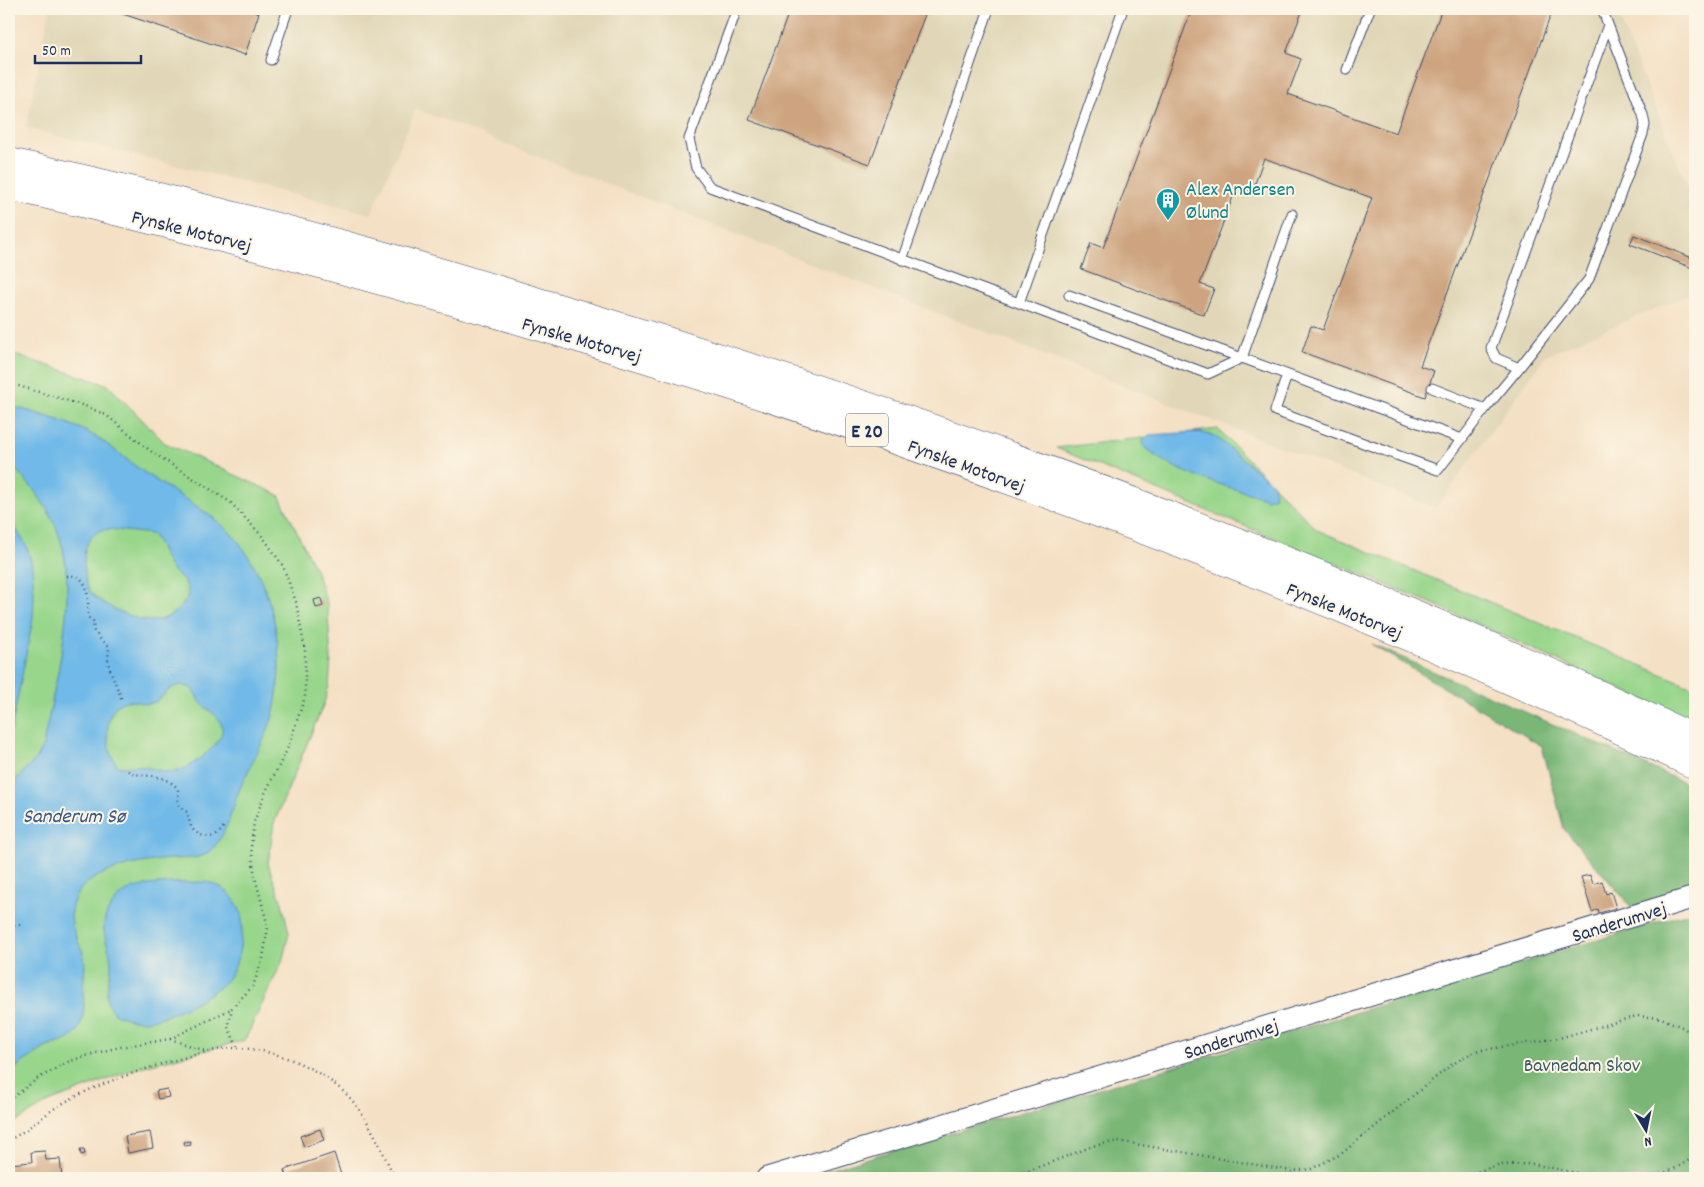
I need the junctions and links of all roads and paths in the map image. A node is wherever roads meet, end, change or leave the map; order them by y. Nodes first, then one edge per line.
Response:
1 (288, 9) edge
2 (738, 9) edge
3 (989, 9) edge
4 (1123, 9) edge
5 (1370, 9) edge
6 (1602, 9) edge
7 (1608, 24) junction
8 (271, 60) dead end
9 (1347, 70) dead end
10 (9, 162) edge
11 (9, 186) edge
12 (1292, 214) dead end
13 (902, 260) junction
14 (1069, 295) dead end
15 (1019, 303) junction
16 (1242, 358) junction
17 (1519, 368) junction
18 (1287, 375) junction
19 (9, 383) edge
20 (1432, 388) dead end
21 (1484, 409) junction
22 (1462, 439) junction
23 (67, 576) dead end
24 (122, 700) dead end
25 (1695, 739) edge
26 (1695, 765) edge
27 (128, 771) dead end
28 (226, 824) dead end
29 (1695, 897) edge
30 (20, 925) dead end
31 (9, 926) edge
32 (232, 1008) junction
33 (1695, 1038) edge
34 (170, 1039) junction
35 (238, 1048) junction
36 (207, 1052) junction
37 (9, 1100) edge
38 (9, 1140) edge
39 (1695, 1156) edge
40 (395, 1178) edge
41 (767, 1178) edge
42 (1010, 1178) edge
43 (1459, 1178) edge
44 (1602, 1178) edge
45 (1641, 1178) edge

1 - 8 lane
2 - 13 lane
3 - 13 lane
4 - 15 lane
5 - 9 lane
6 - 7 lane
7 - 17 lane
7 - 17 lane
10 - 25 highway, Fynske Motorvej / E 20
11 - 26 highway, Fynske Motorvej / E 20
12 - 16 lane
13 - 15 lane
14 - 16 lane
15 - 16 lane
16 - 18 lane
17 - 21 lane
18 - 22 lane
18 - 22 lane
19 - 32 path
20 - 21 lane
21 - 22 lane
23 - 24 path
27 - 28 path
29 - 41 street, Sanderumvej
30 - 31 path
32 - 34 path
32 - 35 path
33 - 42 path
34 - 36 path
34 - 37 path
35 - 36 path
35 - 40 path
36 - 38 path
39 - 45 path
43 - 44 path

